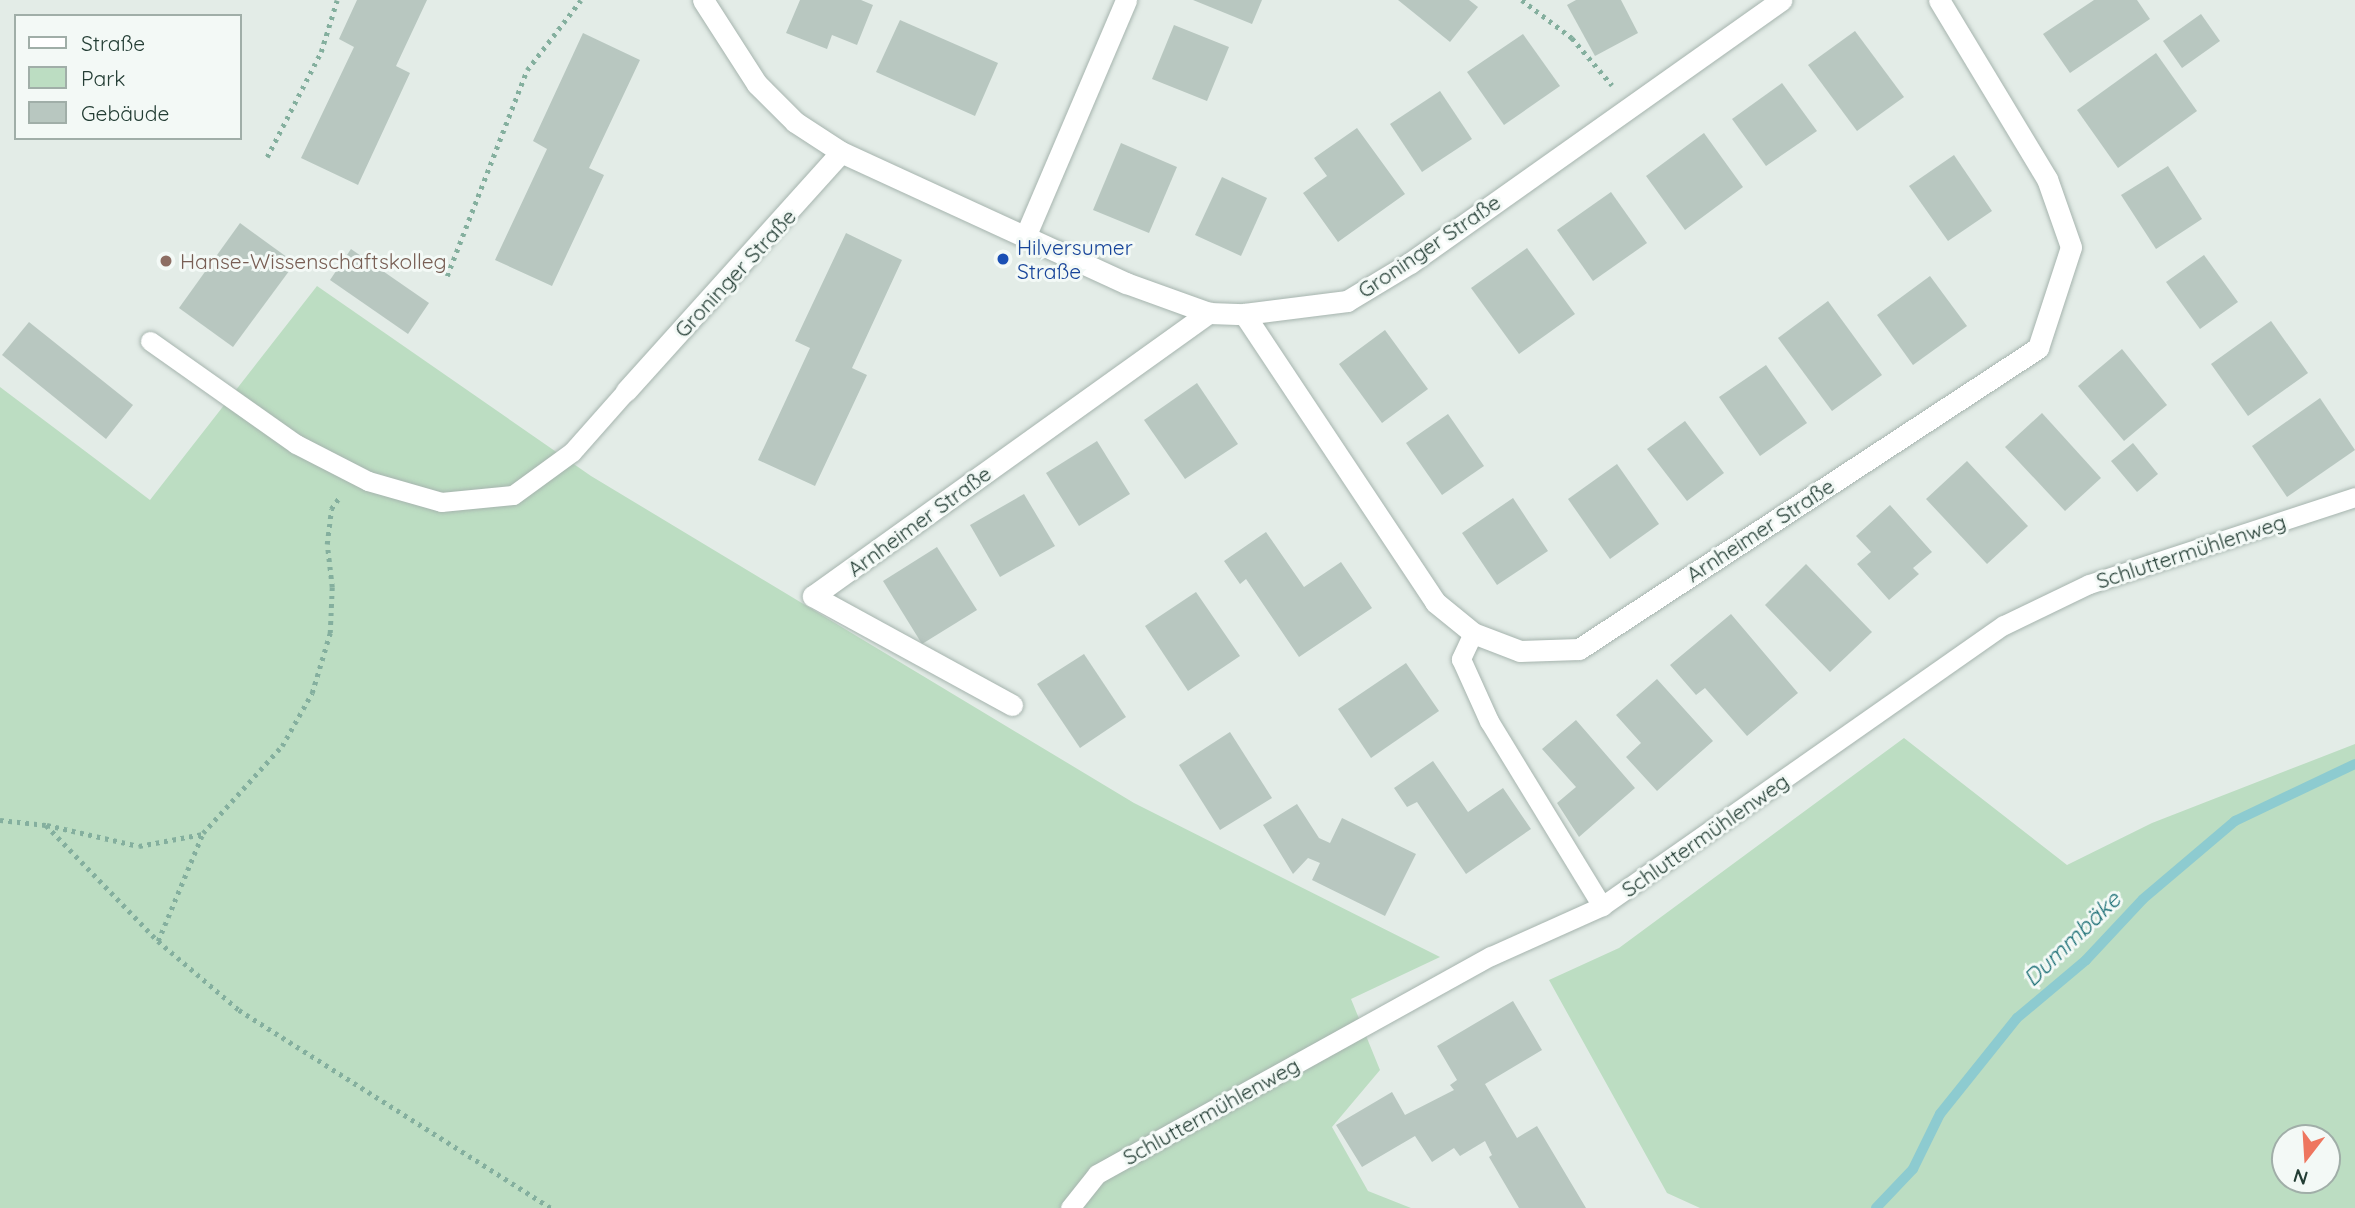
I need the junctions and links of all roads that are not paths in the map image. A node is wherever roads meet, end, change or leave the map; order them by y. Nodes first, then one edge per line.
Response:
1 (703, 0) edge
2 (1126, 0) edge
3 (1780, 0) edge
4 (1939, 0) edge
5 (841, 152) junction
6 (1025, 237) junction
7 (1209, 313) junction
8 (1244, 314) junction
9 (150, 341) dead end
10 (626, 391) joint
11 (2355, 497) edge
12 (1473, 633) junction
13 (1012, 705) dead end
14 (1602, 906) junction
15 (1070, 1208) edge

1 - 5 street, Groninger Straße
2 - 6 street
3 - 8 street, Groninger Straße
4 - 12 street, Arnheimer Straße
5 - 6 street, Groninger Straße
5 - 10 street, Groninger Straße
6 - 7 street, Groninger Straße
7 - 8 street, Groninger Straße
7 - 13 street, Arnheimer Straße
8 - 12 street, Arnheimer Straße
9 - 10 lane
11 - 14 lane, Schluttermühlenweg
12 - 14 lane
14 - 15 lane, Schluttermühlenweg

